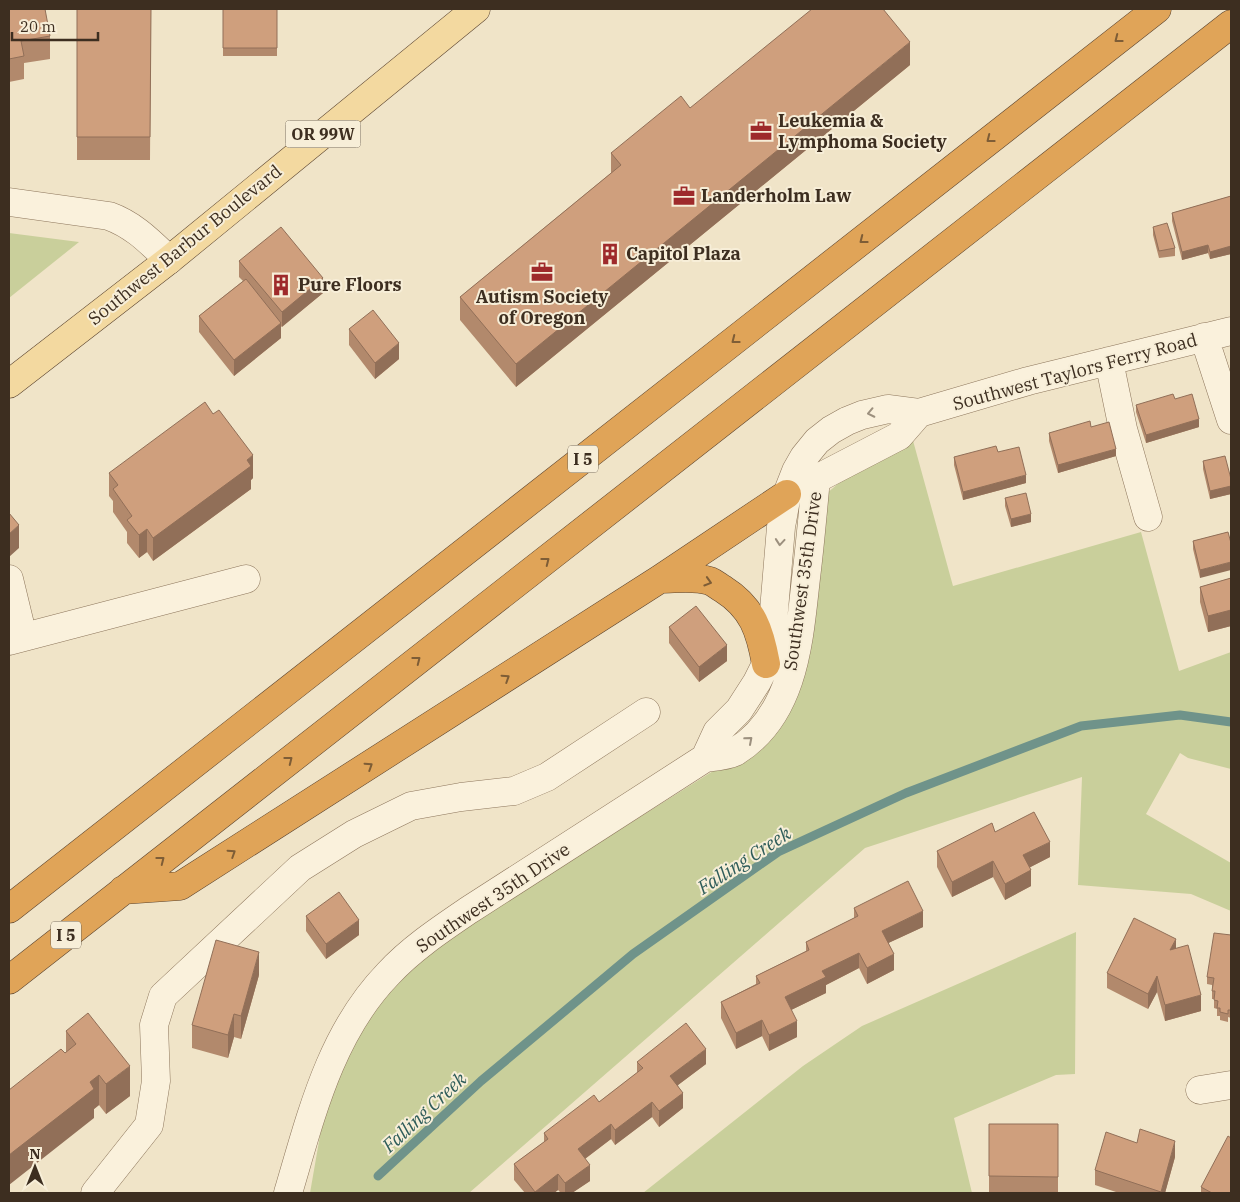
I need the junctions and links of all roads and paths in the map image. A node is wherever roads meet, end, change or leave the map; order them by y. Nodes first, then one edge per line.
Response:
1 (476, 9) edge
2 (1157, 9) edge
3 (1231, 24) edge
4 (9, 202) edge
5 (170, 260) junction
6 (1231, 331) edge
7 (1204, 337) junction
8 (1108, 361) junction
9 (9, 384) edge
10 (919, 413) junction
11 (1231, 420) edge
12 (816, 478) junction
13 (787, 494) junction
14 (1148, 517) dead end
15 (9, 579) edge
16 (246, 579) dead end
17 (660, 579) junction
18 (16, 639) edge
19 (766, 664) junction
20 (646, 712) dead end
21 (705, 758) junction
22 (123, 890) junction
23 (9, 909) edge
24 (9, 980) edge
25 (1231, 1085) edge
26 (1200, 1090) dead end
27 (95, 1193) edge
28 (288, 1193) edge

1 - 5 main road, Southwest Barbur Boulevard / OR 99W
2 -> 23 highway, I 5
22 -> 3 highway, I 5
4 - 5 street
5 - 9 main road, Southwest Barbur Boulevard / OR 99W
6 - 7 street, Southwest Taylors Ferry Road
7 - 8 street, Southwest Taylors Ferry Road
7 - 11 street
8 - 10 street, Southwest Taylors Ferry Road
8 - 14 street
10 - 12 street
10 -> 13 street, Southwest Taylors Ferry Road
12 - 13 street
21 -> 12 street, Southwest 35th Drive
13 - 17 highway
13 -> 19 street, Southwest 35th Drive
15 - 18 street
16 - 18 street
17 -> 19 highway
22 -> 17 highway
19 - 21 street, Southwest 35th Drive
20 - 27 street
21 - 28 street, Southwest 35th Drive
22 - 24 highway, I 5
25 - 26 street

